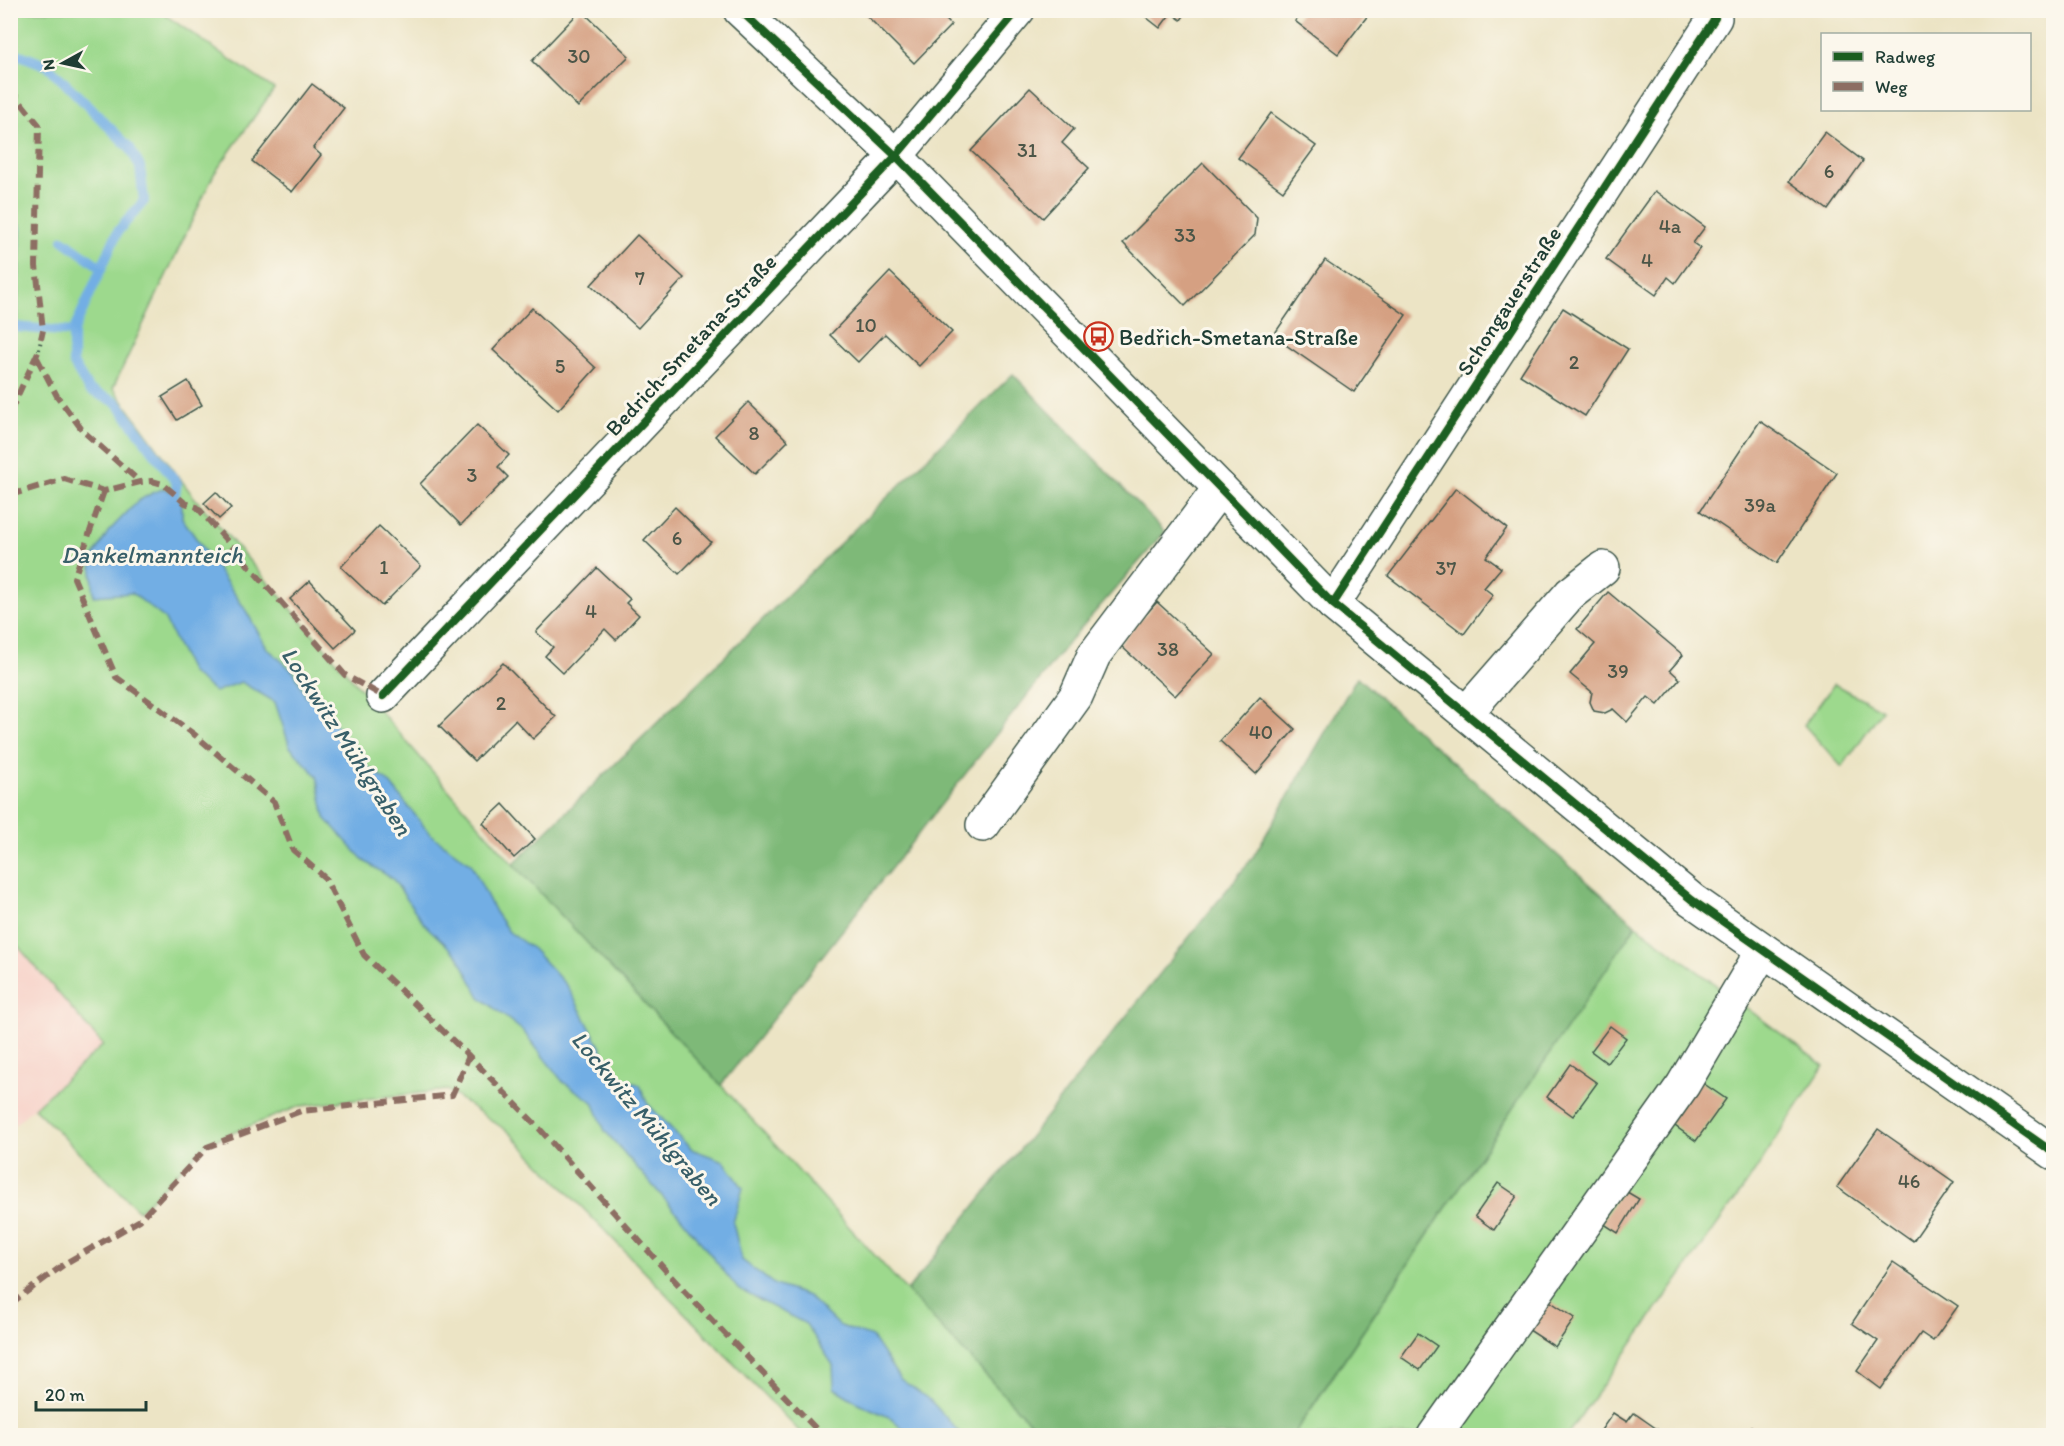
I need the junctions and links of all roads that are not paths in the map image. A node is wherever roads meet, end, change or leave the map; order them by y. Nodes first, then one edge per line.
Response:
1 (740, 10) edge
2 (1018, 10) edge
3 (1715, 18) dead end
4 (896, 156) junction
5 (1220, 488) junction
6 (1603, 568) dead end
7 (1333, 604) junction
8 (383, 696) dead end
9 (1466, 713) junction
10 (983, 825) dead end
11 (1763, 950) junction
12 (2054, 1153) edge
13 (1434, 1436) edge

1 - 4 street
2 - 4 street, Bedrich-Smetana-Straße
3 - 7 street, Schongauerstraße
4 - 5 street
4 - 8 street, Bedrich-Smetana-Straße
5 - 7 street
5 - 10 street
6 - 9 street
7 - 9 street
9 - 11 street
11 - 12 street
11 - 13 street

